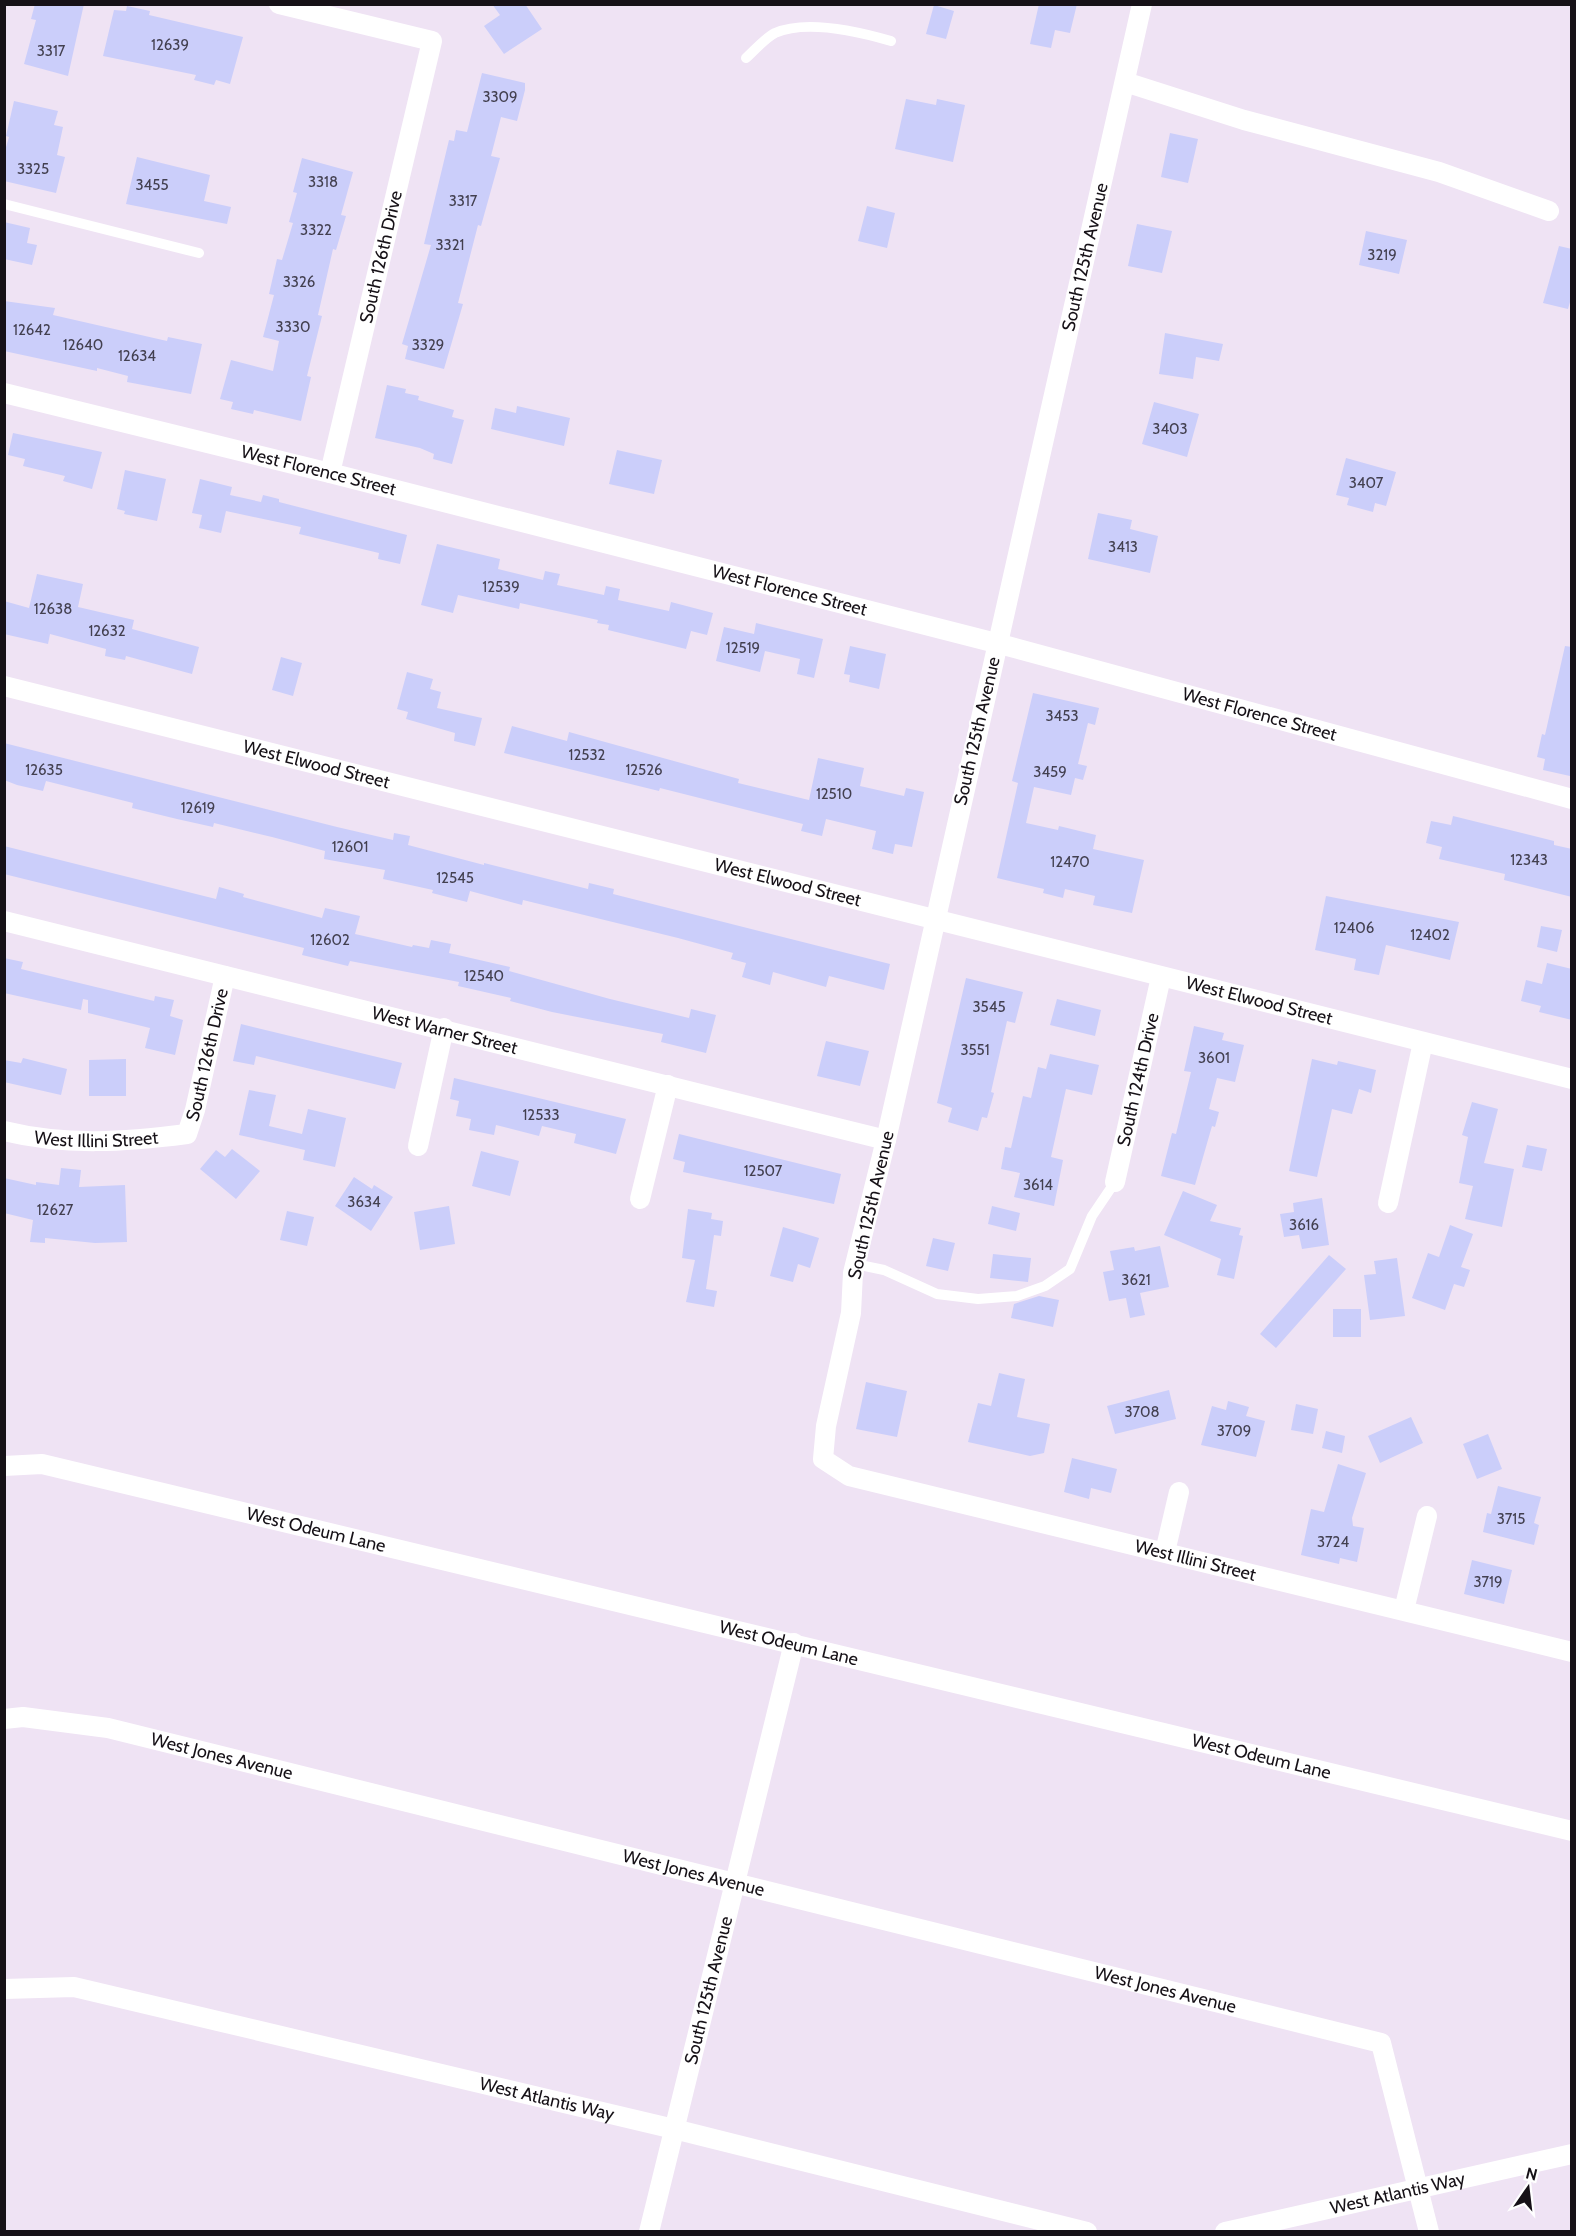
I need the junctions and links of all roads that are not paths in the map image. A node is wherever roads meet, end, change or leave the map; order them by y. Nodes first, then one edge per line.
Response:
1 (279, 4) edge
2 (1142, 4) edge
3 (891, 41) dead end
4 (746, 58) dead end
5 (1125, 82) junction
6 (4, 204) edge
7 (1549, 211) dead end
8 (199, 253) dead end
9 (4, 393) edge
10 (330, 473) junction
11 (996, 643) junction
12 (4, 686) edge
13 (1572, 799) edge
14 (4, 921) edge
15 (935, 921) junction
16 (225, 976) junction
17 (1161, 977) junction
18 (444, 1028) junction
19 (1423, 1042) junction
20 (1572, 1079) edge
21 (668, 1085) junction
22 (4, 1131) edge
23 (187, 1134) joint
24 (886, 1140) junction
25 (418, 1146) dead end
26 (1115, 1182) joint
27 (640, 1199) dead end
28 (1388, 1203) dead end
29 (855, 1264) junction
30 (823, 1459) joint
31 (4, 1466) edge
32 (1179, 1492) dead end
33 (1427, 1516) dead end
34 (1165, 1552) junction
35 (1404, 1610) junction
36 (794, 1643) junction
37 (1572, 1652) edge
38 (4, 1719) edge
39 (1572, 1832) edge
40 (735, 1884) junction
41 (4, 1989) edge
42 (674, 2129) junction
43 (1572, 2154) edge
44 (1419, 2187) junction
45 (649, 2232) edge
46 (1087, 2232) edge
47 (1225, 2232) edge
48 (1429, 2232) edge

1 - 10 street, South 126th Drive
2 - 5 street, South 125th Avenue
3 - 4 lane
5 - 7 street
5 - 11 street, South 125th Avenue
6 - 8 lane
9 - 10 street, West Florence Street
10 - 11 street, West Florence Street
11 - 13 street, West Florence Street
11 - 15 street, South 125th Avenue
12 - 15 street, West Elwood Street
14 - 16 street, West Warner Street
15 - 17 street, West Elwood Street
15 - 24 street, South 125th Avenue
16 - 18 street, West Warner Street
16 - 23 street, South 126th Drive
17 - 19 street, West Elwood Street
17 - 26 street, South 124th Drive
18 - 21 street, West Warner Street
18 - 25 street
19 - 20 street, West Elwood Street
19 - 28 street
21 - 24 street, West Warner Street
21 - 27 street
22 - 23 street, West Illini Street
24 - 29 street, South 125th Avenue
26 - 29 lane
29 - 30 street, South 125th Avenue
30 - 34 street, West Illini Street
31 - 36 street, West Odeum Lane
32 - 34 street
33 - 35 street
34 - 35 street, West Illini Street
35 - 37 street, West Illini Street
36 - 39 street, West Odeum Lane
36 - 40 street, South 125th Avenue
38 - 40 street, West Jones Avenue
40 - 42 street, South 125th Avenue
40 - 44 street, West Jones Avenue
41 - 42 street, West Atlantis Way
42 - 45 street, South 125th Avenue
42 - 46 street, West Atlantis Way
43 - 44 street, West Atlantis Way
44 - 47 street, West Atlantis Way
44 - 48 street

